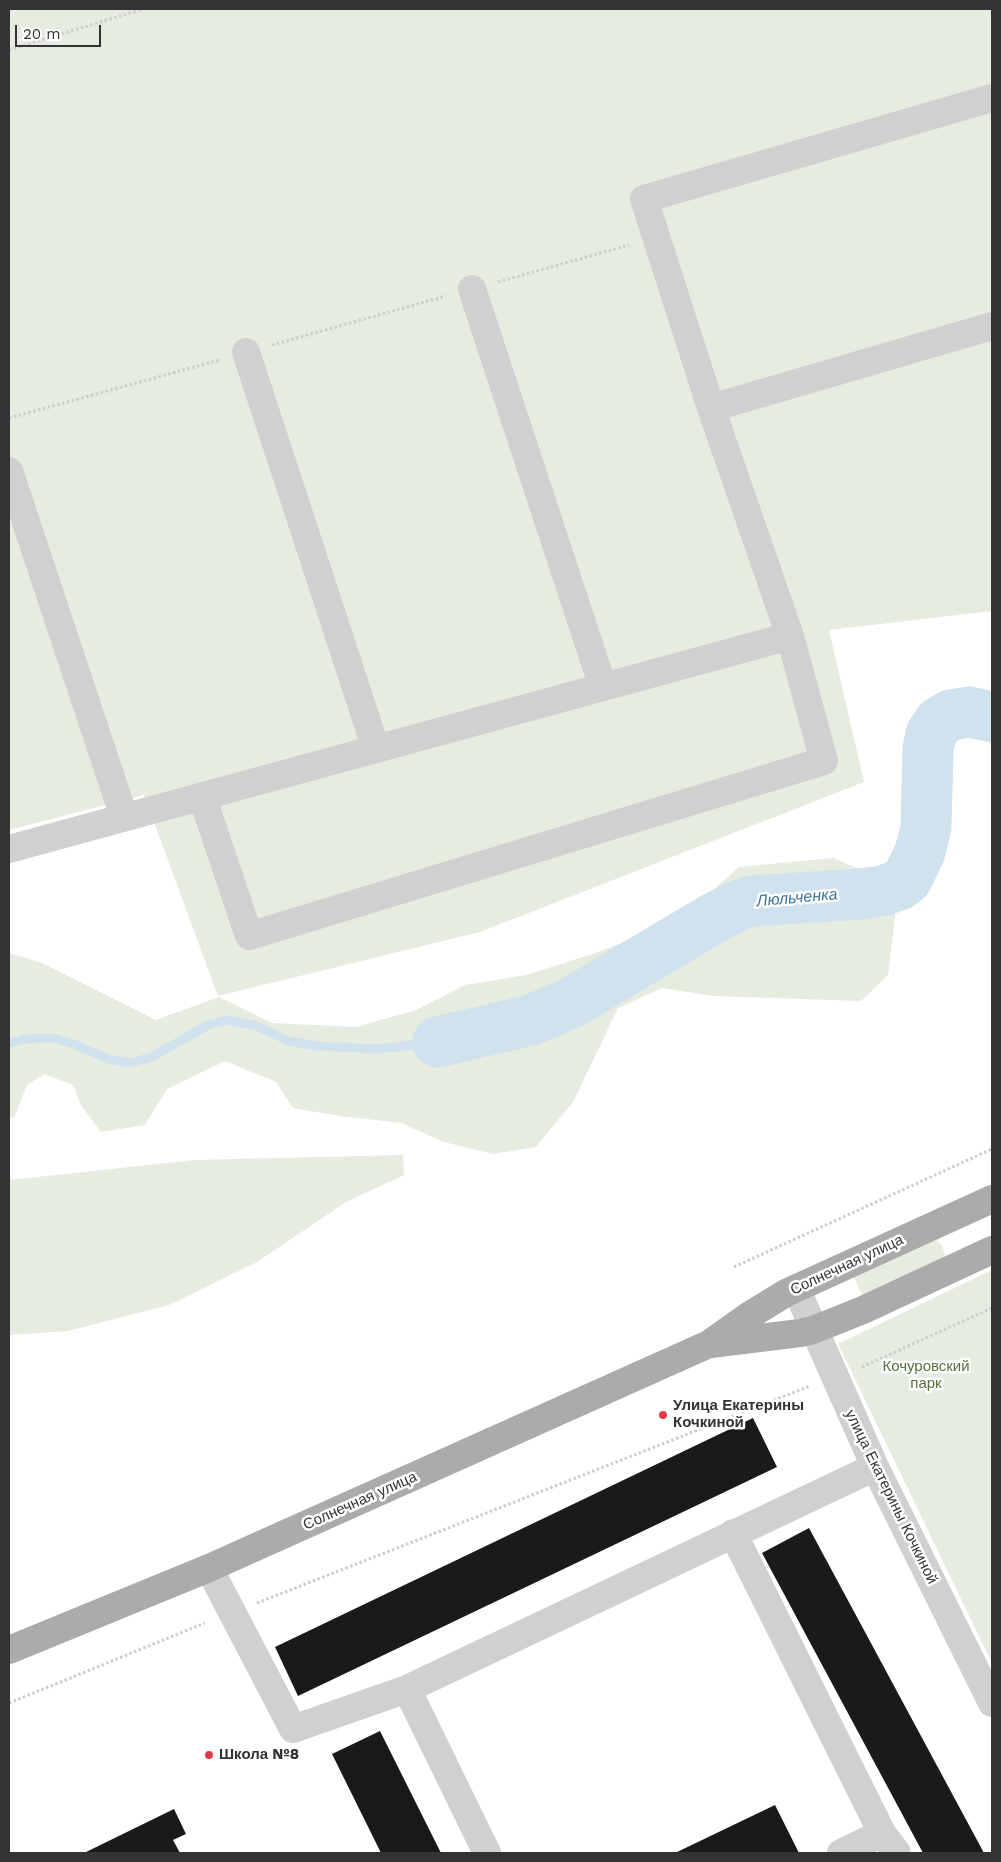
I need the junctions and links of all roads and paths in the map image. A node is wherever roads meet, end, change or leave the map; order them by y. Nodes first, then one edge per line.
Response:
1 (143, 9) edge
2 (9, 50) edge
3 (992, 98) edge
4 (656, 238) junction
5 (472, 289) junction
6 (992, 326) edge
7 (246, 352) junction
8 (711, 408) junction
9 (9, 418) edge
10 (9, 471) edge
11 (790, 636) junction
12 (603, 687) junction
13 (376, 749) junction
14 (202, 796) junction
15 (124, 817) junction
16 (9, 849) edge
17 (992, 1149) edge
18 (992, 1199) edge
19 (992, 1250) edge
20 (734, 1267) dead end
21 (796, 1288) junction
22 (992, 1308) edge
23 (813, 1330) junction
24 (709, 1344) junction
25 (862, 1367) dead end
26 (812, 1385) dead end
27 (875, 1467) junction
28 (733, 1533) junction
29 (210, 1568) junction
30 (232, 1612) junction
31 (9, 1650) edge
32 (407, 1688) junction
33 (9, 1703) edge
34 (992, 1704) edge
35 (889, 1843) edge
36 (487, 1853) edge
37 (841, 1853) edge

1 - 2 path
3 - 4 street
4 - 5 path
4 - 8 street
5 - 7 path
5 - 12 street
6 - 8 street
7 - 9 path
7 - 13 street
8 - 11 street
10 - 15 street
11 - 12 street
11 - 14 street
12 - 13 street
13 - 14 street
14 - 15 street
15 - 16 street
17 - 20 path
18 - 21 main road, Солнечная улица
19 - 23 main road, Солнечная улица
21 - 23 street, улица Екатерины Кочкиной
21 - 24 main road, Солнечная улица
22 - 25 path
23 - 24 main road, Солнечная улица
23 - 27 street, улица Екатерины Кочкиной
24 - 29 main road, Солнечная улица
26 - 30 path
27 - 28 street
27 - 34 street, улица Екатерины Кочкиной
28 - 32 street
28 - 35 street
29 - 30 street
29 - 31 main road, Солнечная улица
30 - 32 street
30 - 33 path
32 - 36 street
35 - 37 street

